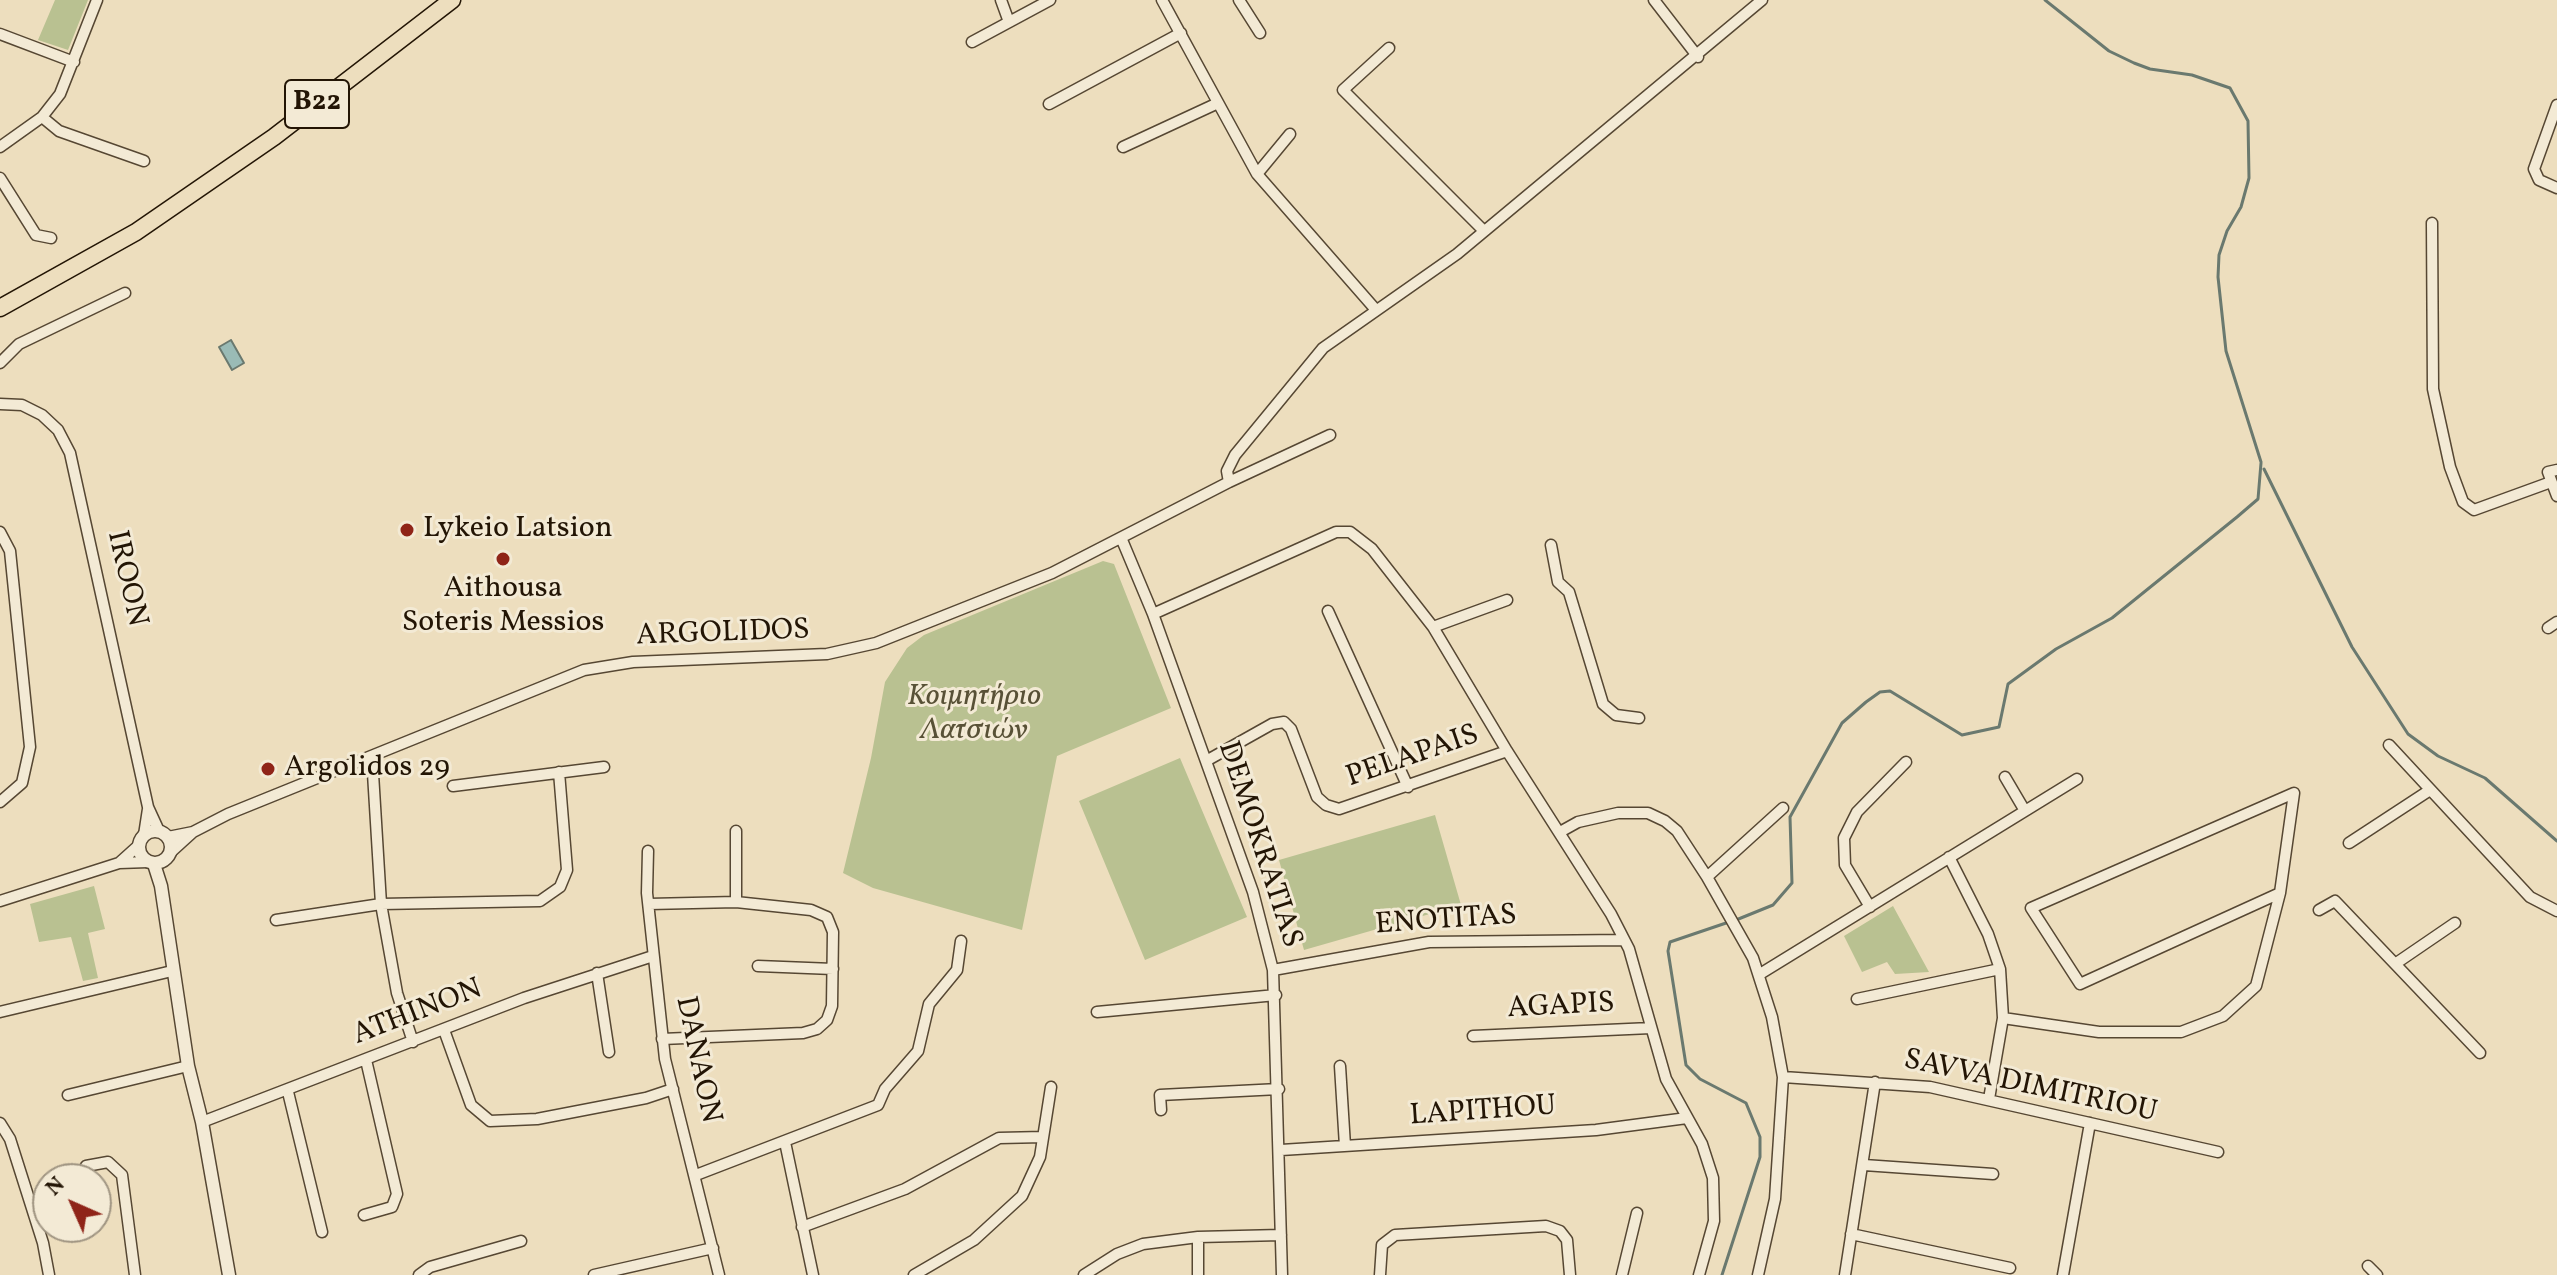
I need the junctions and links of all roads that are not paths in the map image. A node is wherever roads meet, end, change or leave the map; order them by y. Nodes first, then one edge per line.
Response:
1 (97, 0) edge
2 (452, 0) edge
3 (1001, 0) edge
4 (1050, 0) edge
5 (1162, 0) edge
6 (1239, 0) edge
7 (1654, 0) edge
8 (1762, 0) edge
9 (1009, 22) junction
10 (1181, 33) junction
11 (1260, 33) dead end
12 (0, 34) edge
13 (972, 42) dead end
14 (1389, 48) dead end
15 (1698, 57) junction
16 (74, 62) junction
17 (1218, 103) junction
18 (1049, 104) dead end
19 (2557, 105) edge
20 (42, 117) junction
21 (1290, 134) dead end
22 (0, 147) edge
23 (1123, 147) dead end
24 (144, 161) dead end
25 (1257, 174) junction
26 (0, 178) edge
27 (2557, 188) edge
28 (178, 202) junction
29 (2432, 223) dead end
30 (1483, 230) junction
31 (51, 238) dead end
32 (125, 293) dead end
33 (0, 296) edge
34 (0, 308) edge
35 (1376, 310) junction
36 (0, 363) edge
37 (0, 404) edge
38 (1330, 435) dead end
39 (2557, 470) edge
40 (1229, 482) junction
41 (2551, 482) junction
42 (2557, 496) edge
43 (0, 532) edge
44 (1122, 540) junction
45 (1551, 545) dead end
46 (1507, 600) dead end
47 (1328, 611) dead end
48 (1153, 614) junction
49 (1433, 627) junction
50 (1639, 718) dead end
51 (2389, 745) dead end
52 (1507, 751) junction
53 (372, 757) junction
54 (1206, 761) junction
55 (1906, 762) dead end
56 (604, 767) dead end
57 (559, 772) junction
58 (2005, 777) dead end
59 (2077, 779) dead end
60 (453, 786) dead end
61 (1408, 787) junction
62 (2430, 790) junction
63 (0, 802) edge
64 (148, 807) junction
65 (1783, 808) dead end
66 (2025, 811) junction
67 (736, 831) dead end
68 (193, 832) junction
69 (1560, 832) junction
70 (163, 834) junction
71 (142, 840) junction
72 (2349, 843) dead end
73 (648, 851) dead end
74 (1949, 857) junction
75 (159, 860) junction
76 (119, 863) junction
77 (1707, 877) junction
78 (2280, 893) junction
79 (0, 901) edge
80 (736, 902) junction
81 (381, 904) junction
82 (649, 904) junction
83 (1870, 907) junction
84 (2319, 910) dead end
85 (2557, 911) edge
86 (276, 920) dead end
87 (2455, 923) dead end
88 (1624, 940) junction
89 (961, 941) dead end
90 (653, 956) junction
91 (2395, 964) junction
92 (758, 966) dead end
93 (833, 969) junction
94 (2000, 969) junction
95 (1273, 970) junction
96 (172, 971) junction
97 (597, 973) junction
98 (1760, 974) junction
99 (1276, 995) junction
100 (1857, 999) dead end
101 (0, 1012) edge
102 (1097, 1012) dead end
103 (2003, 1018) junction
104 (1651, 1028) junction
105 (444, 1030) junction
106 (1473, 1036) dead end
107 (662, 1039) junction
108 (413, 1042) junction
109 (609, 1052) dead end
110 (2480, 1053) dead end
111 (366, 1060) junction
112 (188, 1066) junction
113 (1340, 1066) dead end
114 (1783, 1077) junction
115 (1875, 1082) junction
116 (1051, 1087) dead end
117 (673, 1089) junction
118 (1279, 1089) junction
119 (288, 1092) junction
120 (68, 1095) dead end
121 (1989, 1099) junction
122 (1161, 1110) dead end
123 (1687, 1118) junction
124 (202, 1122) junction
125 (0, 1123) edge
126 (2090, 1123) junction
127 (1043, 1137) junction
128 (785, 1142) junction
129 (1345, 1146) junction
130 (1281, 1150) junction
131 (2218, 1152) dead end
132 (1864, 1165) junction
133 (112, 1166) edge
134 (1993, 1174) dead end
135 (696, 1175) junction
136 (1637, 1213) dead end
137 (364, 1215) dead end
138 (802, 1227) junction
139 (322, 1232) dead end
140 (1851, 1234) junction
141 (1281, 1235) junction
142 (1198, 1237) junction
143 (521, 1241) dead end
144 (713, 1248) junction
145 (2368, 1266) dead end
146 (2010, 1268) dead end
147 (611, 1273) edge
148 (1090, 1273) edge
149 (49, 1275) edge
150 (135, 1275) edge
151 (229, 1275) edge
152 (419, 1275) edge
153 (594, 1275) edge
154 (719, 1275) edge
155 (813, 1275) edge
156 (914, 1275) edge
157 (1198, 1275) edge
158 (1282, 1275) edge
159 (1380, 1275) edge
160 (1570, 1275) edge
161 (1622, 1275) edge
162 (1699, 1275) edge
163 (1758, 1275) edge
164 (1845, 1275) edge
165 (2063, 1275) edge
166 (2377, 1275) edge

1 - 16 street
2 - 28 main road, B22
3 - 9 street
4 - 9 street
5 - 10 street
6 - 11 street
7 - 15 street
8 - 15 street
9 - 13 street
10 - 17 street
10 - 18 street
12 - 16 street
14 - 30 street
15 - 30 street
16 - 20 street
17 - 23 street
17 - 25 street
19 - 27 street
20 - 22 street
20 - 24 street
21 - 25 street
25 - 35 street
26 - 31 street
28 - 33 main road, B22
28 - 34 main road, B22
29 - 41 street
30 - 35 street
32 - 36 street
35 - 40 street
37 - 64 street, IROON
38 - 40 street, ARGOLIDOS
39 - 41 street
40 - 44 street, ARGOLIDOS
41 - 42 street
43 - 63 street
44 - 48 street, DEMOKRATIAS
44 - 53 street, ARGOLIDOS
45 - 50 street
46 - 49 street
47 - 61 street
48 - 49 street
48 - 54 street, DEMOKRATIAS
49 - 52 street
51 - 62 street
52 - 61 street, PELAPAIS
52 - 69 street
53 - 68 street, ARGOLIDOS
53 - 81 street
54 - 61 street, PELAPAIS
54 - 95 street, DEMOKRATIAS
55 - 83 street
56 - 57 street
57 - 60 street
57 - 81 street
58 - 66 street
59 - 66 street
62 - 72 street
62 - 85 street
64 - 70 street, IROON
64 - 71 street, IROON
65 - 77 street
66 - 74 street
67 - 80 street
68 - 70 street, ARGOLIDOS
68 - 75 street, ARGOLIDOS
69 - 77 street
69 - 88 street
70 - 71 street
70 - 75 street
71 - 75 street
71 - 76 street
73 - 82 street, DANAON
74 - 83 street
74 - 94 street
75 - 76 street
75 - 96 street
76 - 79 street
77 - 98 street
78 - 78 street
78 - 103 street
80 - 82 street
80 - 93 street
81 - 86 street
81 - 108 street
82 - 90 street, DANAON
83 - 98 street
84 - 91 street
87 - 91 street
88 - 95 street, ENOTITAS
88 - 104 street
89 - 128 street
90 - 97 street, ATHINON
90 - 107 street, DANAON
91 - 110 street
92 - 93 street
93 - 107 street
94 - 100 street
94 - 103 street
95 - 99 street, DEMOKRATIAS
96 - 101 street
96 - 112 street
97 - 105 street, ATHINON
97 - 109 street
98 - 114 street
99 - 102 street
99 - 118 street, DEMOKRATIAS
103 - 121 street
104 - 106 street, AGAPIS
104 - 123 street
105 - 108 street, ATHINON
105 - 117 street
107 - 117 street, DANAON
108 - 111 street, ATHINON
111 - 119 street, ATHINON
111 - 137 street
112 - 120 street
112 - 124 street
113 - 129 street
114 - 115 street, SAVVA DIMITRIOU
114 - 163 street
115 - 121 street, SAVVA DIMITRIOU
115 - 132 street
116 - 127 street
117 - 135 street, DANAON
118 - 122 street
118 - 130 street, DEMOKRATIAS
119 - 124 street, ATHINON
119 - 139 street
121 - 126 street, SAVVA DIMITRIOU
123 - 129 street, LAPITHOU
123 - 162 street
124 - 151 street
125 - 149 street
126 - 131 street, SAVVA DIMITRIOU
126 - 165 street
127 - 138 street
127 - 156 street
128 - 135 street
128 - 138 street
129 - 130 street, LAPITHOU
130 - 141 street, DEMOKRATIAS
132 - 134 street
132 - 140 street
133 - 150 street
135 - 144 street, DANAON
136 - 161 street
138 - 155 street
140 - 146 street
140 - 164 street
141 - 142 street
141 - 158 street, DEMOKRATIAS
142 - 148 street
142 - 157 street
143 - 152 street
144 - 147 street
144 - 154 street, DANAON
145 - 166 street
147 - 153 street
159 - 160 street

